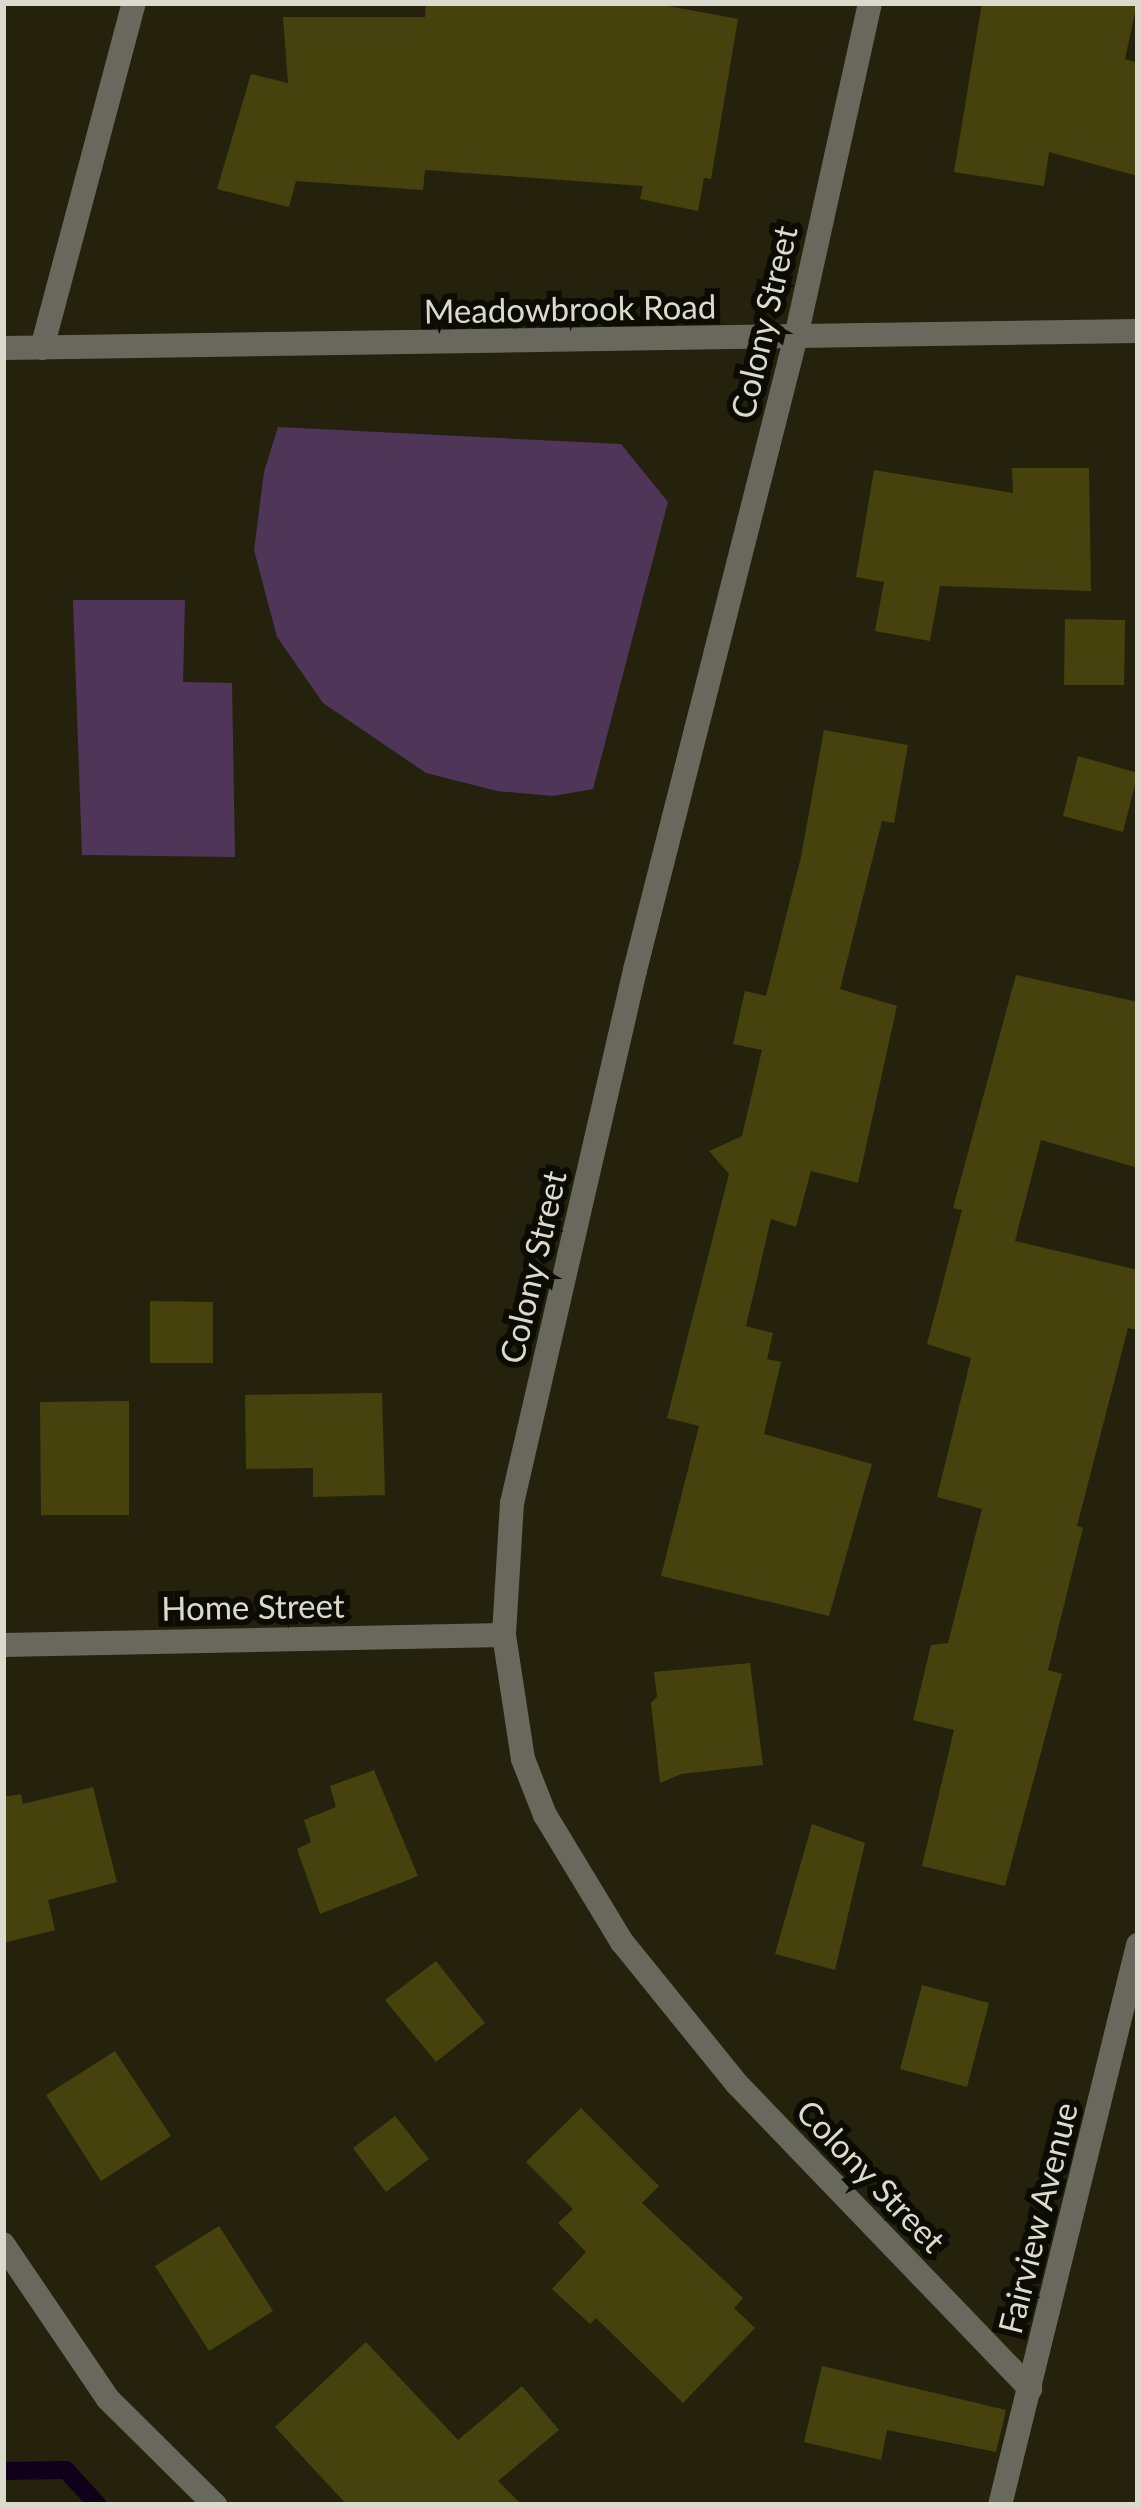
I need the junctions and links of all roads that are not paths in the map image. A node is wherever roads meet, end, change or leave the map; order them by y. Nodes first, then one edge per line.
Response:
1 (134, 3) edge
2 (870, 3) edge
3 (1138, 331) edge
4 (795, 340) junction
5 (3, 348) edge
6 (42, 348) junction
7 (504, 1635) junction
8 (3, 1645) edge
9 (1138, 1945) edge
10 (3, 2244) edge
11 (1030, 2389) junction
12 (215, 2505) edge
13 (1000, 2505) edge

1 - 6 street
2 - 4 street, Colony Street
3 - 4 street, Meadowbrook Road
4 - 6 street, Meadowbrook Road
4 - 7 street, Colony Street
5 - 6 street, Meadowbrook Road
7 - 8 street, Home Street
7 - 11 street, Colony Street
9 - 11 street, Fairview Avenue
10 - 12 street
11 - 13 street, Fairview Avenue

